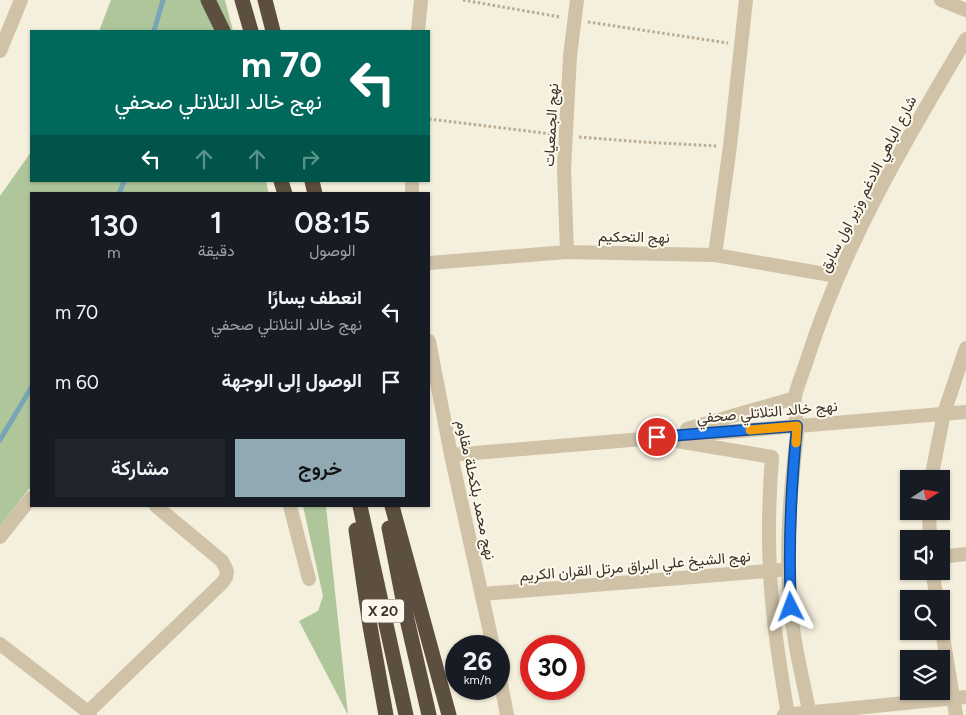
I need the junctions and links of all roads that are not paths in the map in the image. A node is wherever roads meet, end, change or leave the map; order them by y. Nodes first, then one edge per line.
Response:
1 (21, 0) edge
2 (208, 0) edge
3 (242, 0) edge
4 (265, 0) edge
5 (276, 0) edge
6 (421, 0) edge
7 (577, 0) edge
8 (746, 0) edge
9 (941, 0) edge
10 (966, 10) edge
11 (223, 30) edge
12 (251, 30) edge
13 (273, 30) edge
14 (283, 30) edge
15 (418, 30) edge
16 (966, 39) edge
17 (0, 51) edge
18 (567, 252) junction
19 (715, 255) junction
20 (430, 263) edge
21 (837, 276) junction
22 (430, 346) edge
23 (966, 348) edge
24 (795, 398) junction
25 (966, 412) edge
26 (944, 414) junction
27 (797, 426) junction
28 (657, 437) junction
29 (451, 455) junction
30 (933, 470) edge
31 (30, 499) edge
32 (157, 507) edge
33 (290, 507) edge
34 (352, 507) edge
35 (360, 507) edge
36 (384, 507) edge
37 (392, 507) edge
38 (0, 536) edge
39 (966, 554) edge
40 (950, 556) edge
41 (789, 568) junction
42 (770, 572) junction
43 (309, 579) dead end
44 (482, 594) junction
45 (491, 635) edge
46 (945, 640) edge
47 (0, 644) edge
48 (960, 698) edge
49 (504, 700) edge
50 (89, 713) edge
51 (809, 714) edge
52 (386, 715) edge
53 (406, 715) edge
54 (429, 715) edge
55 (450, 715) edge
56 (507, 715) edge
57 (787, 715) edge
58 (956, 715) edge

1 - 17 street
2 - 11 highway
3 - 12 highway
4 - 13 highway
5 - 14 highway
6 - 15 street
7 - 18 street, نهج الجمعيات
8 - 19 street
9 - 10 street
16 - 21 street, شارع الباهي الادغم وزير اول سابق
18 - 19 street, نهج التحكيم
18 - 20 street, نهج التحكيم
19 - 21 street, نهج التحكيم
21 - 24 street, شارع الباهي الادغم وزير اول سابق
22 - 29 street, نهج محمد بلكحلة مقاوم
23 - 26 street
24 - 27 street
24 - 28 street
25 - 26 street, نهج خالد التلاتلي صحفي
26 - 27 street, نهج خالد التلاتلي صحفي
26 - 30 street
27 - 28 street, نهج خالد التلاتلي صحفي
27 - 41 street
28 - 29 street, نهج خالد التلاتلي صحفي
28 - 42 street
29 - 44 street, نهج محمد بلكحلة مقاوم
31 - 38 street
32 - 50 street
33 - 43 street
34 - 52 highway
35 - 53 highway, X 20
36 - 54 highway, X 20
37 - 55 highway
39 - 40 street
41 - 42 street, نهج الشيخ علي البراق مرتل القران الكريم
41 - 51 street
42 - 44 street, نهج الشيخ علي البراق مرتل القران الكريم
42 - 57 street
44 - 45 street, نهج محمد بلكحلة مقاوم
46 - 48 street
47 - 50 street
48 - 51 street
48 - 58 street
49 - 56 street
51 - 57 street

